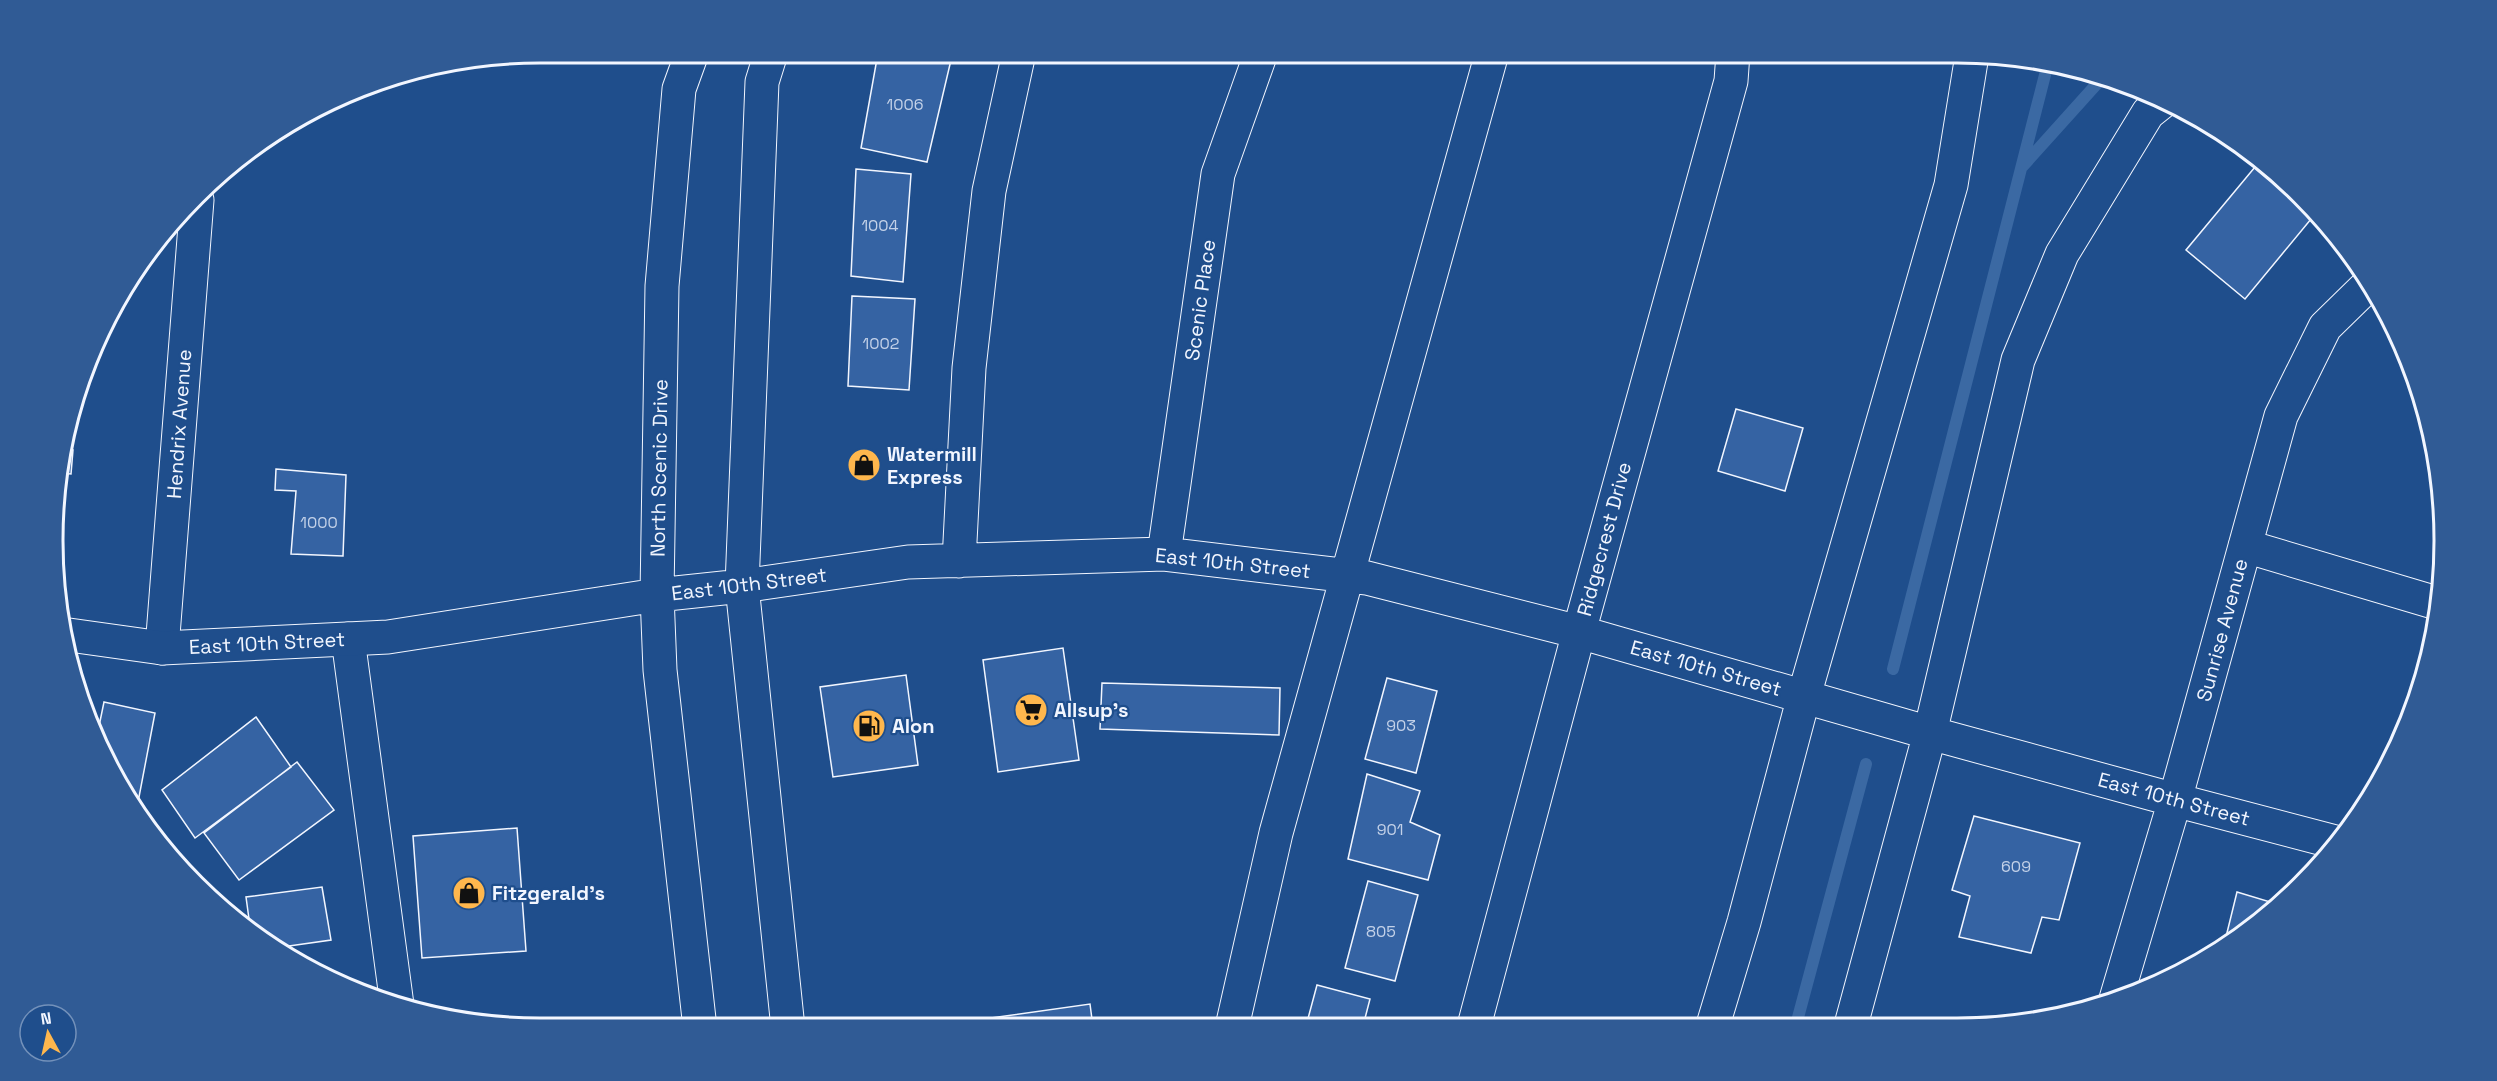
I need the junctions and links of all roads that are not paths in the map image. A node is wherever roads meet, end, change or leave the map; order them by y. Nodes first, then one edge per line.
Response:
1 (688, 63) edge
2 (768, 63) edge
3 (1017, 63) edge
4 (1257, 63) edge
5 (1489, 63) edge
6 (1732, 63) edge
7 (1971, 63) edge
8 (2156, 107) edge
9 (196, 210) edge
10 (2363, 290) edge
11 (2245, 546) junction
12 (1164, 554) junction
13 (959, 561) junction
14 (1349, 576) junction
15 (742, 586) junction
16 (657, 595) junction
17 (2430, 601) edge
18 (1579, 632) junction
19 (72, 635) edge
20 (348, 639) junction
21 (162, 648) junction
22 (1804, 696) junction
23 (1930, 733) junction
24 (2175, 800) junction
25 (2328, 840) edge
26 (2119, 990) edge
27 (396, 996) edge
28 (699, 1018) edge
29 (787, 1018) edge
30 (1234, 1018) edge
31 (1476, 1018) edge
32 (1715, 1018) edge
33 (1853, 1018) edge

1 - 16 street, North Scenic Drive
2 - 15 street
3 - 13 street
4 - 12 street, Scenic Place
5 - 14 street
6 - 18 street, Ridgecrest Drive
7 - 22 street
8 - 23 street
9 - 21 street, Hendrix Avenue
10 - 11 street, Sunrise Avenue
11 - 17 street
11 - 24 street, Sunrise Avenue
12 - 13 street, East 10th Street
12 - 14 street, East 10th Street
13 - 15 street, East 10th Street
14 - 18 street, East 10th Street
14 - 30 street
15 - 16 street, East 10th Street
15 - 29 street
16 - 20 street, East 10th Street
16 - 28 street, North Scenic Drive
18 - 22 street, East 10th Street
18 - 31 street, Ridgecrest Drive
19 - 21 street, East 10th Street
20 - 21 street, East 10th Street
20 - 27 street
22 - 23 street, East 10th Street
22 - 32 street
23 - 24 street, East 10th Street
23 - 33 street
24 - 25 street, East 10th Street
24 - 26 street, Sunrise Avenue

